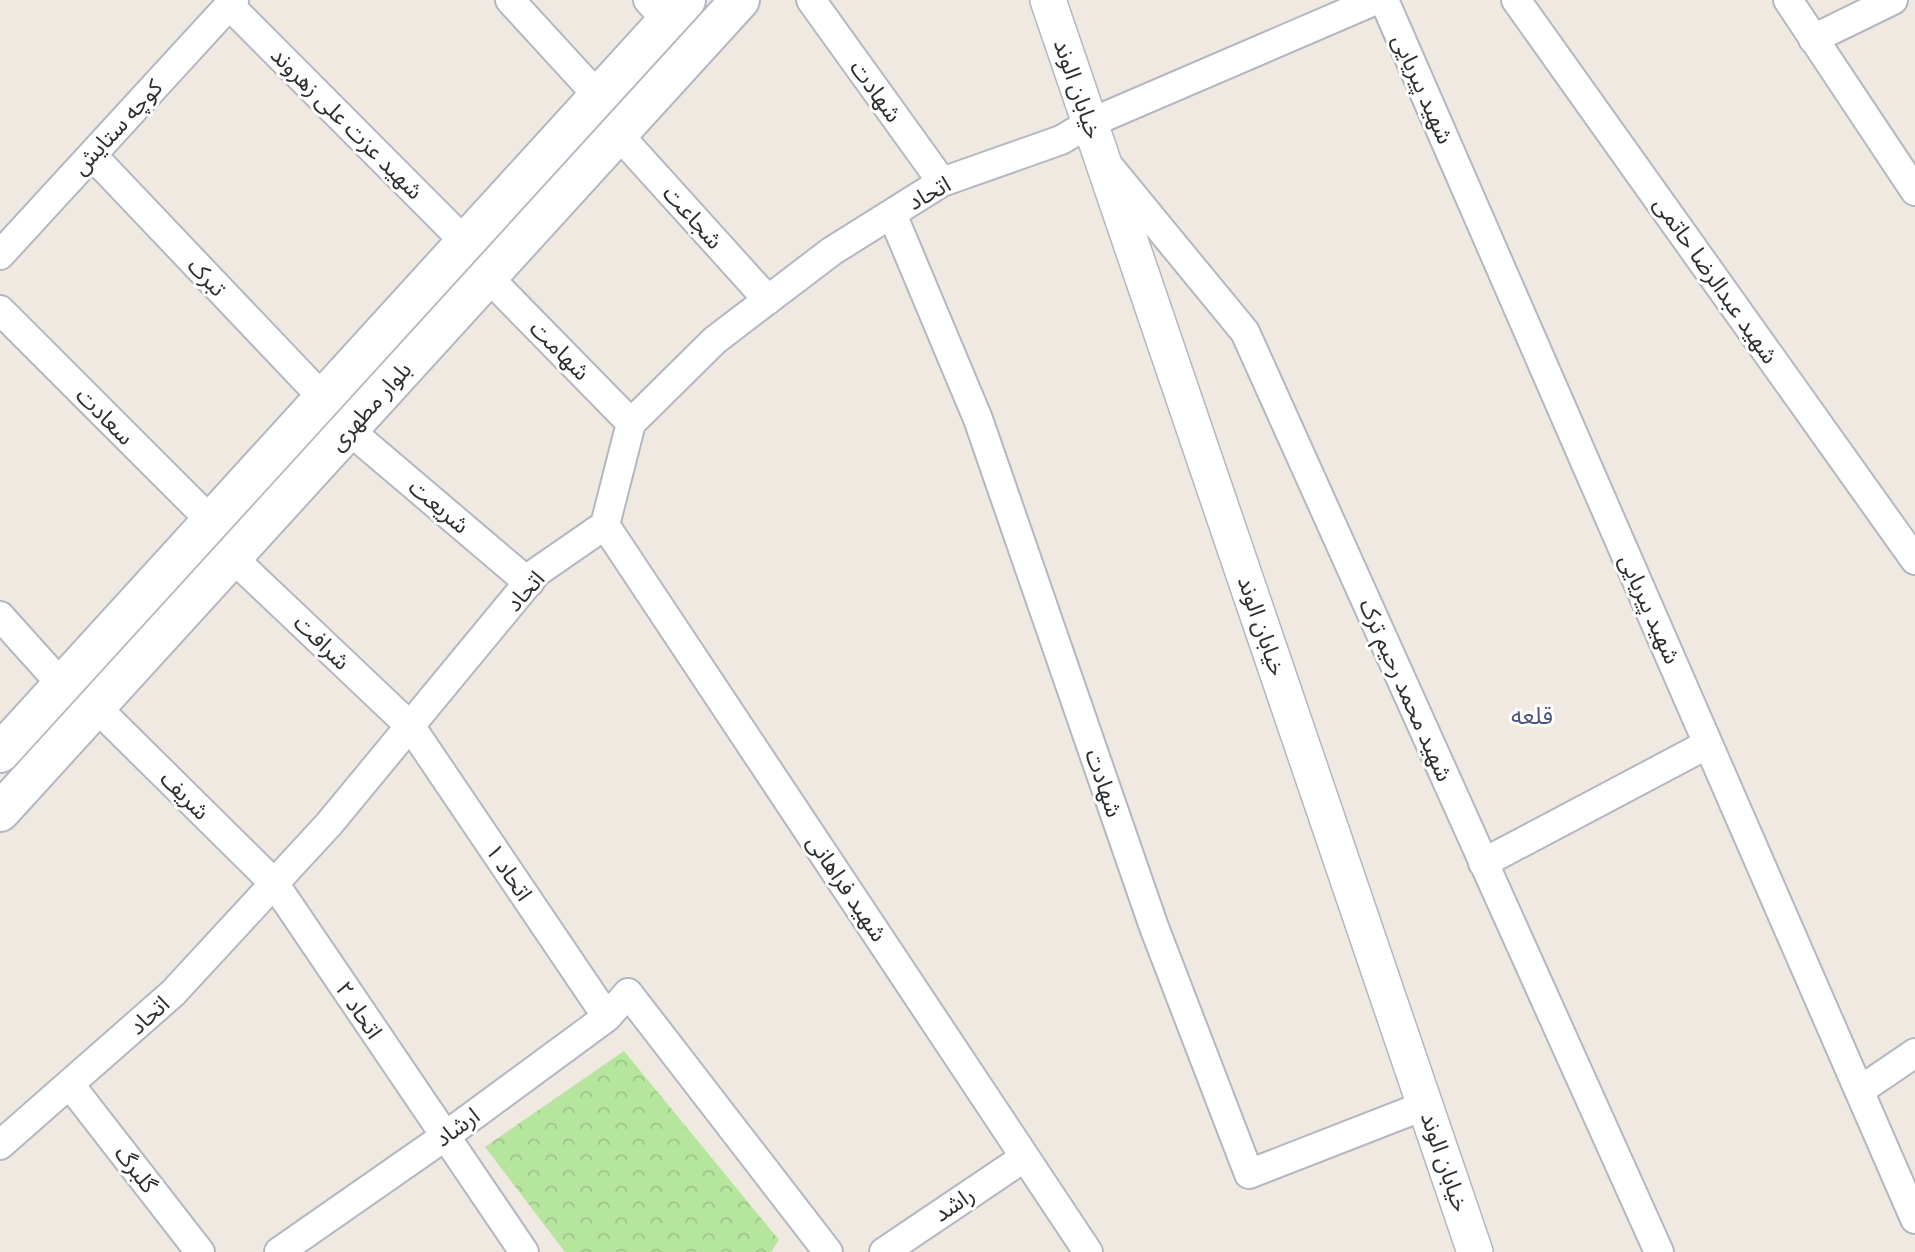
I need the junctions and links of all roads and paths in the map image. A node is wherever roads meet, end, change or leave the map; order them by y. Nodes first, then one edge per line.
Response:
1 (510, 0) edge
2 (740, 0) edge
3 (811, 0) edge
4 (1048, 0) edge
5 (1376, 0) edge
6 (1384, 0) edge
7 (1516, 0) edge
8 (1788, 0) edge
9 (1893, 0) edge
10 (231, 3) edge
11 (667, 7) edge
12 (1814, 39) junction
13 (598, 96) junction
14 (1090, 123) junction
15 (618, 134) junction
16 (92, 155) junction
17 (1102, 159) junction
18 (942, 182) junction
19 (1915, 191) edge
20 (892, 214) junction
21 (465, 242) junction
22 (0, 255) edge
23 (488, 277) junction
24 (768, 300) junction
25 (0, 310) edge
26 (323, 398) junction
27 (631, 423) junction
28 (349, 430) junction
29 (211, 521) junction
30 (606, 525) junction
31 (233, 558) junction
32 (1915, 560) edge
33 (529, 583) junction
34 (0, 616) edge
35 (62, 685) junction
36 (96, 707) junction
37 (411, 727) junction
38 (1708, 744) junction
39 (0, 753) edge
40 (0, 813) edge
41 (1483, 863) junction
42 (274, 883) junction
43 (607, 1017) junction
44 (1915, 1053) edge
45 (71, 1086) junction
46 (1859, 1091) junction
47 (1426, 1105) junction
48 (444, 1137) junction
49 (0, 1145) edge
50 (1025, 1157) junction
51 (1915, 1219) edge
52 (200, 1252) edge
53 (279, 1252) edge
54 (524, 1252) edge
55 (828, 1252) edge
56 (884, 1252) edge
57 (1088, 1252) edge
58 (1475, 1252) edge
59 (1659, 1252) edge

1 - 13 street
2 - 15 main road, بلوار مطهری
3 - 18 street, شهادت
4 - 14 street, خیابان الوند
5 - 14 street, اتحاد
6 - 38 street, شهید پیریایی
7 - 32 street, شهید عبدالرضا حاتمی
8 - 12 street
9 - 12 street
10 - 16 street, کوچه ستایش
10 - 21 street, شهید عزت علی زهروند
11 - 13 main road, بلوار مطهری
12 - 19 street
13 - 21 main road, بلوار مطهری
14 - 17 street, خیابان الوند
14 - 18 street, اتحاد
15 - 23 main road, بلوار مطهری
15 - 24 street, شجاعت
16 - 22 street, کوچه ستایش
16 - 26 street, تبرک
17 - 41 street, شهید محمد رحیم ترک
17 - 47 street, خیابان الوند
18 - 20 street, اتحاد
20 - 24 street, اتحاد
20 - 47 street, شهادت
21 - 26 main road, بلوار مطهری
23 - 27 street, شهامت
23 - 28 main road, بلوار مطهری
24 - 27 street, اتحاد
25 - 29 street, سعادت
26 - 29 main road, بلوار مطهری
27 - 30 street
28 - 31 main road, بلوار مطهری
28 - 33 street, شریعت
29 - 35 main road, بلوار مطهری
30 - 33 street, اتحاد
30 - 50 street, شهید فراهانی
31 - 36 main road, بلوار مطهری
31 - 37 street, شرافت
33 - 37 street, اتحاد
34 - 35 street
35 - 39 main road, بلوار مطهری
36 - 40 main road, بلوار مطهری
36 - 42 street, شریف
37 - 42 street, اتحاد
37 - 43 street, اتحاد ۱
38 - 41 street
38 - 46 street, شهید پیریایی
41 - 59 street, شهید محمد رحیم ترک
42 - 45 street, اتحاد
42 - 48 street, اتحاد ۲
43 - 48 street, ارشاد
43 - 55 street, ارشاد
44 - 46 street
45 - 49 street, اتحاد
45 - 52 street, گلبرگ
46 - 51 street, شهید پیریایی
47 - 58 street, خیابان الوند
48 - 53 street, ارشاد
48 - 54 street, اتحاد ۲
50 - 56 street, راشد
50 - 57 street, شهید فراهانی

